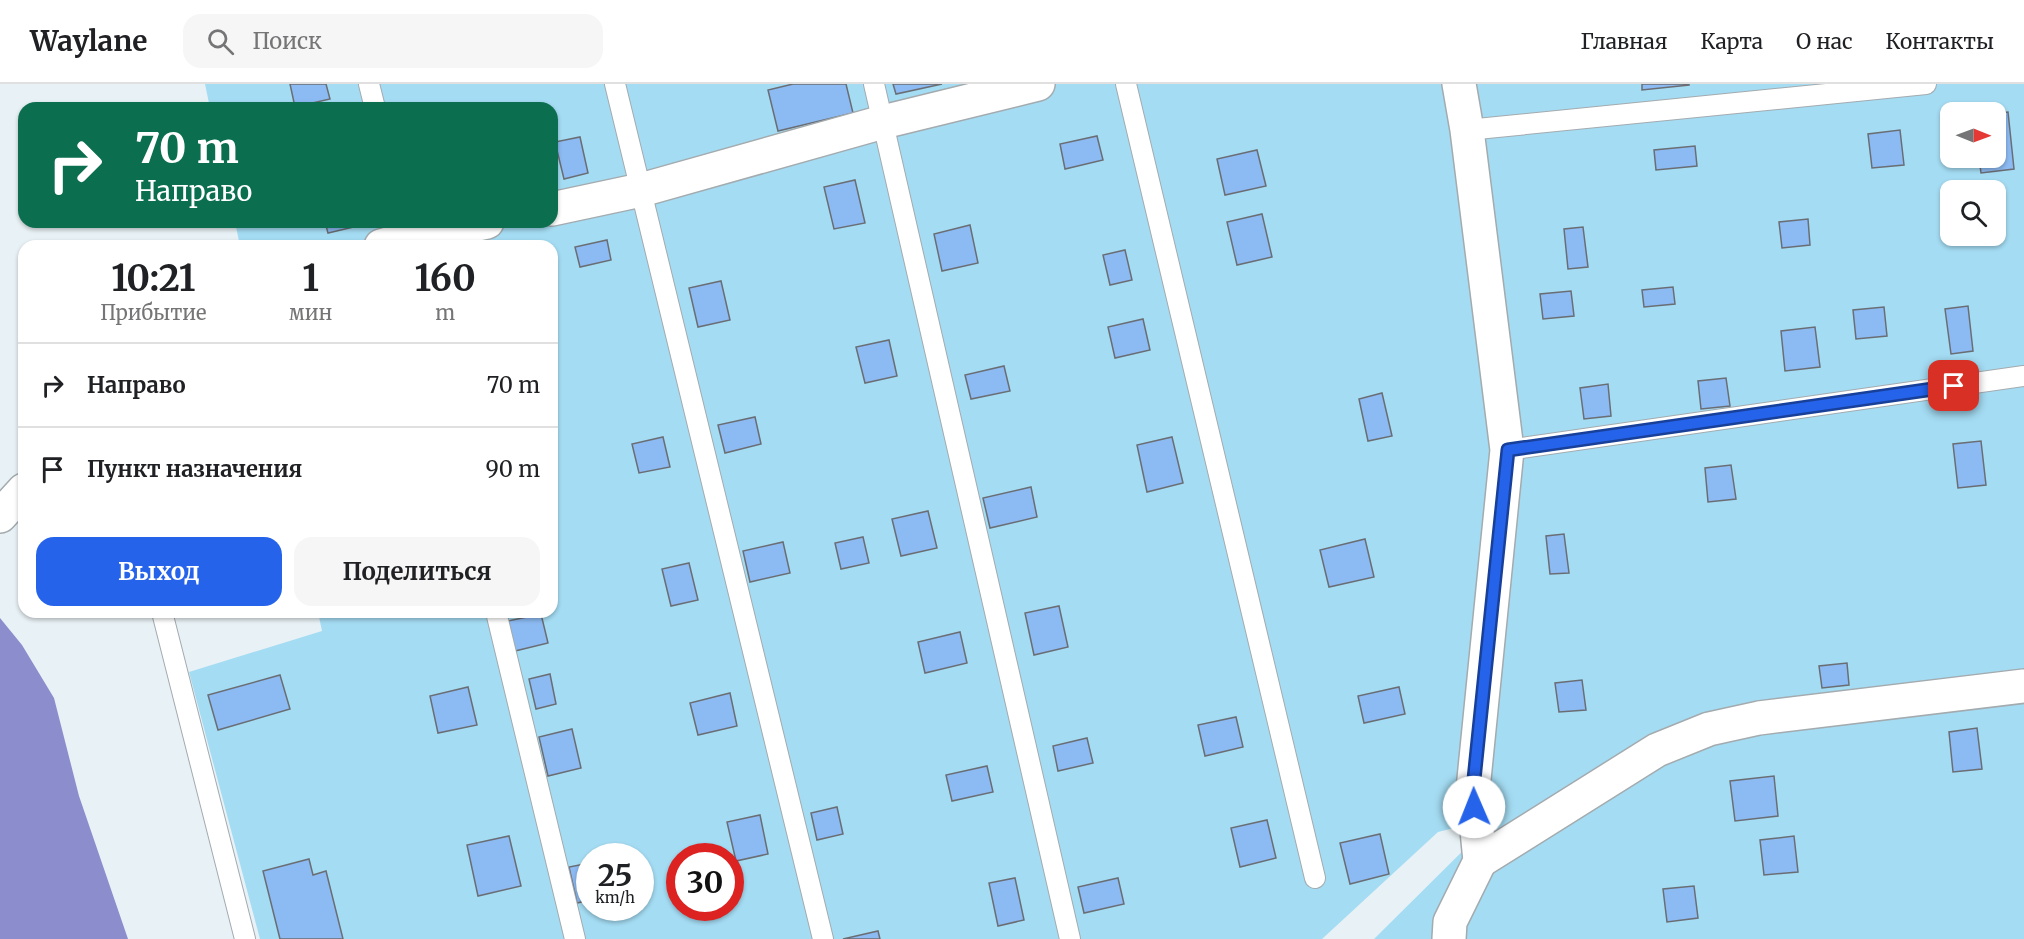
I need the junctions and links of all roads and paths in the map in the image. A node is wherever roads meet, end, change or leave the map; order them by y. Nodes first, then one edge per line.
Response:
1 (369, 84) edge
2 (615, 84) edge
3 (874, 84) edge
4 (1038, 84) edge
5 (1126, 84) edge
6 (1459, 84) edge
7 (1926, 84) edge
8 (374, 102) edge
9 (883, 122) junction
10 (1467, 130) junction
11 (641, 190) junction
12 (558, 208) edge
13 (454, 228) edge
14 (400, 238) edge
15 (2024, 376) edge
16 (1508, 450) junction
17 (18, 496) edge
18 (0, 516) edge
19 (164, 618) edge
20 (497, 618) edge
21 (2024, 686) edge
22 (1480, 861) junction
23 (1315, 878) dead end
24 (245, 939) edge
25 (575, 939) edge
26 (823, 939) edge
27 (1070, 939) edge
28 (1449, 939) edge

1 - 8 lane
2 - 11 lane
3 - 9 lane
4 - 9 street
5 - 23 lane
6 - 10 street
7 - 10 lane
9 - 11 street
9 - 27 lane
10 - 16 street
11 - 12 street
11 - 26 lane
13 - 14 street
15 - 16 lane
16 - 22 street
17 - 18 street
19 - 24 lane
20 - 25 lane
21 - 22 street
22 - 28 street

